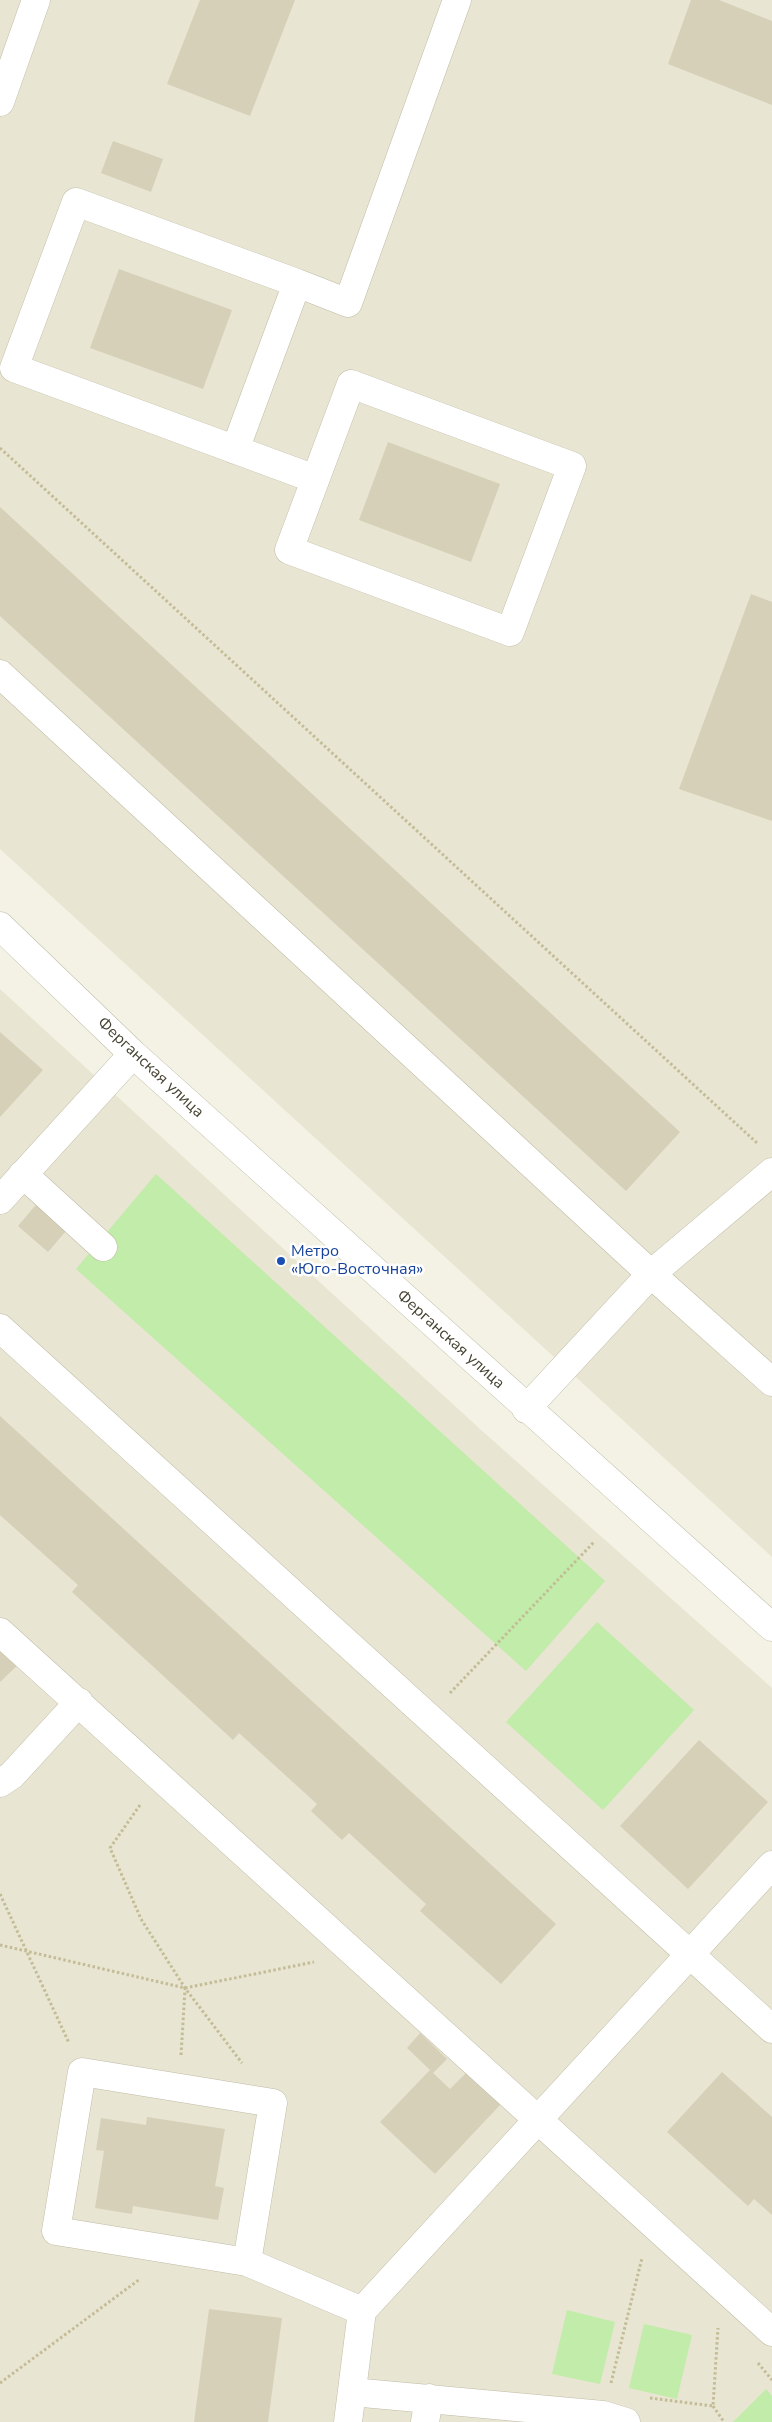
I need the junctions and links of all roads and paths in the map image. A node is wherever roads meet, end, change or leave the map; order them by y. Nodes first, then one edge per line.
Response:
1 (36, 0) edge
2 (457, 0) edge
3 (0, 102) edge
4 (297, 284) junction
5 (7, 369) edge
6 (0, 448) edge
7 (235, 450) junction
8 (315, 479) junction
9 (0, 674) edge
10 (0, 926) edge
11 (133, 1054) junction
12 (757, 1144) dead end
13 (772, 1172) edge
14 (23, 1174) junction
15 (0, 1200) edge
16 (103, 1247) dead end
17 (652, 1274) junction
18 (0, 1328) edge
19 (772, 1382) edge
20 (526, 1409) junction
21 (594, 1542) dead end
22 (772, 1628) edge
23 (0, 1632) edge
24 (79, 1702) junction
25 (428, 1716) junction
26 (160, 1776) junction
27 (0, 1784) edge
28 (772, 1865) edge
29 (0, 1894) edge
30 (0, 1945) edge
31 (26, 1952) junction
32 (356, 1954) junction
33 (690, 1954) junction
34 (185, 1988) junction
35 (772, 2029) edge
36 (82, 2072) junction
37 (179, 2088) junction
38 (273, 2103) junction
39 (538, 2119) junction
40 (650, 2221) junction
41 (178, 2251) junction
42 (246, 2262) junction
43 (721, 2286) junction
44 (362, 2311) junction
45 (772, 2332) edge
46 (0, 2383) edge
47 (352, 2392) junction
48 (646, 2398) dead end
49 (713, 2406) junction
50 (427, 2410) edge
51 (615, 2418) edge
52 (348, 2422) edge
53 (724, 2422) edge

1 - 3 street
2 - 4 street
4 - 5 street
4 - 7 street
5 - 7 street
6 - 12 path
7 - 8 street
8 - 8 street
9 - 17 street
10 - 11 street, Ферганская улица
11 - 14 street
11 - 20 street, Ферганская улица
13 - 17 street
14 - 15 street
14 - 16 street
17 - 19 street
17 - 20 street
18 - 25 street
20 - 22 street, Ферганская улица
21 - 25 path
23 - 24 street
24 - 26 street
24 - 27 street
25 - 33 street
26 - 32 street
26 - 34 path
28 - 33 street
29 - 31 path
30 - 31 path
31 - 34 path
31 - 36 path
32 - 34 path
32 - 39 street
33 - 35 street
33 - 39 street
34 - 37 path
34 - 38 path
36 - 37 street
36 - 41 street
37 - 38 street
38 - 42 street
39 - 40 street
39 - 44 street
40 - 43 street
40 - 51 path
41 - 42 street
41 - 46 path
42 - 44 street
43 - 45 street
43 - 49 path
44 - 47 street
47 - 50 street
47 - 52 street
48 - 49 path
49 - 53 path
50 - 51 street

